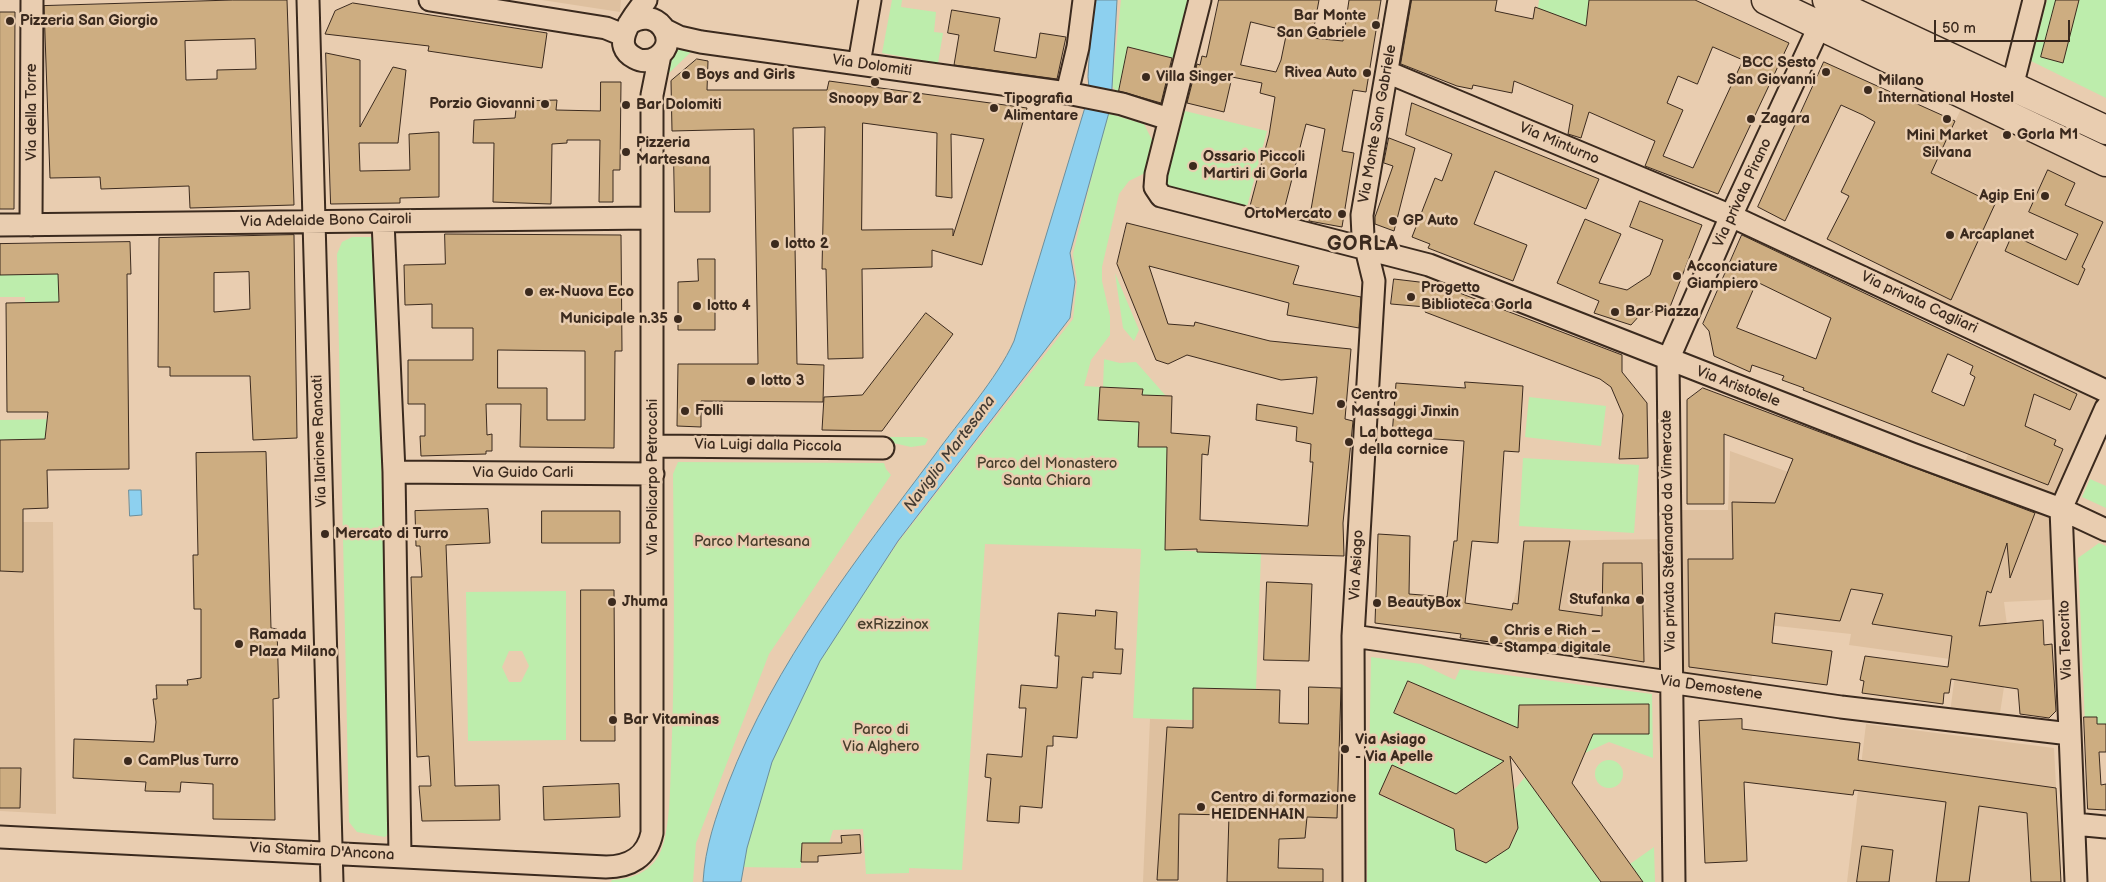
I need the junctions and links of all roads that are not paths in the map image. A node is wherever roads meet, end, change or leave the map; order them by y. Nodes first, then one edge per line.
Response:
1 (32, 0) edge
2 (308, 0) edge
3 (430, 0) edge
4 (646, 0) edge
5 (651, 0) edge
6 (870, 0) edge
7 (1084, 0) edge
8 (1200, 0) edge
9 (1399, 0) edge
10 (1766, 0) edge
11 (2034, 0) edge
12 (1829, 1) edge
13 (1820, 26) junction
14 (662, 27) junction
15 (626, 30) junction
16 (660, 55) junction
17 (634, 58) junction
18 (859, 64) junction
19 (1387, 72) junction
20 (2012, 87) junction
21 (652, 95) junction
22 (1074, 95) junction
23 (1169, 119) junction
24 (2106, 130) edge
25 (2106, 162) edge
26 (1732, 216) junction
27 (652, 218) junction
28 (383, 221) junction
29 (315, 222) junction
30 (0, 225) edge
31 (31, 225) junction
32 (1367, 249) junction
33 (1668, 360) junction
34 (2106, 391) edge
35 (2106, 408) edge
36 (653, 446) junction
37 (882, 448) dead end
38 (394, 472) junction
39 (652, 474) junction
40 (2061, 509) junction
41 (2106, 530) edge
42 (1353, 636) junction
43 (1671, 682) junction
44 (2070, 734) junction
45 (2074, 824) junction
46 (2106, 827) edge
47 (0, 837) edge
48 (332, 853) junction
49 (400, 856) junction
50 (641, 856) joint
51 (332, 882) edge
52 (1354, 882) edge
53 (1674, 882) edge
54 (2076, 882) edge

1 - 31 street, Via della Torre
2 - 29 street, Via Ilarione Rancati
3 - 15 street
4 - 15 street
5 - 14 street
6 - 18 street
7 - 22 street
8 - 23 street
9 - 19 street, Via Monte San Gabriele
10 - 13 main road
11 - 20 street
12 - 13 street, Via privata Pirano
12 - 20 main road
13 - 25 main road
13 - 26 street, Via privata Pirano
14 - 15 street, Via Dolomiti
14 - 16 street
14 - 18 street, Via Dolomiti
15 - 17 street
16 - 17 street
16 - 21 street, Via Policarpo Petrocchi
17 - 21 street, Via Policarpo Petrocchi
18 - 22 street, Via Dolomiti
19 - 26 street, Via Minturno
19 - 32 street, Via Monte San Gabriele
20 - 24 main road
21 - 27 street, Via Policarpo Petrocchi
22 - 23 street, Via Dolomiti
23 - 32 street, Via Aristotele
26 - 33 street, Via privata Pirano
26 - 34 street, Via privata Cagliari
27 - 28 street, Via Adelaide Bono Cairoli
27 - 36 street, Via Policarpo Petrocchi
28 - 29 street, Via Adelaide Bono Cairoli
28 - 38 street
29 - 31 street, Via Adelaide Bono Cairoli
29 - 48 street, Via Ilarione Rancati
30 - 31 street, Via Adelaide Bono Cairoli
32 - 33 street, Via Aristotele
32 - 42 street, Via Asiago
33 - 40 street, Via Aristotele
33 - 43 street, Via privata Stefanardo da Vimercate
35 - 40 street, Via Teocrito
36 - 37 street, Via Luigi dalla Piccola
36 - 39 street, Via Policarpo Petrocchi
38 - 39 street, Via Guido Carli
38 - 49 street
39 - 50 street, Via Policarpo Petrocchi
40 - 41 street, Via Aristotele
40 - 44 street, Via Teocrito
42 - 43 street, Via Demostene
42 - 52 street, Via Asiago
43 - 44 street, Via Demostene
43 - 53 street, Via privata Stefanardo da Vimercate
44 - 45 street, Via Teocrito
45 - 46 street
45 - 54 street, Via Teocrito
47 - 48 street, Via Stamira D'Ancona
48 - 49 street, Via Stamira D'Ancona
48 - 51 street, Via Ilarione Rancati
49 - 50 street, Via Stamira D'Ancona

